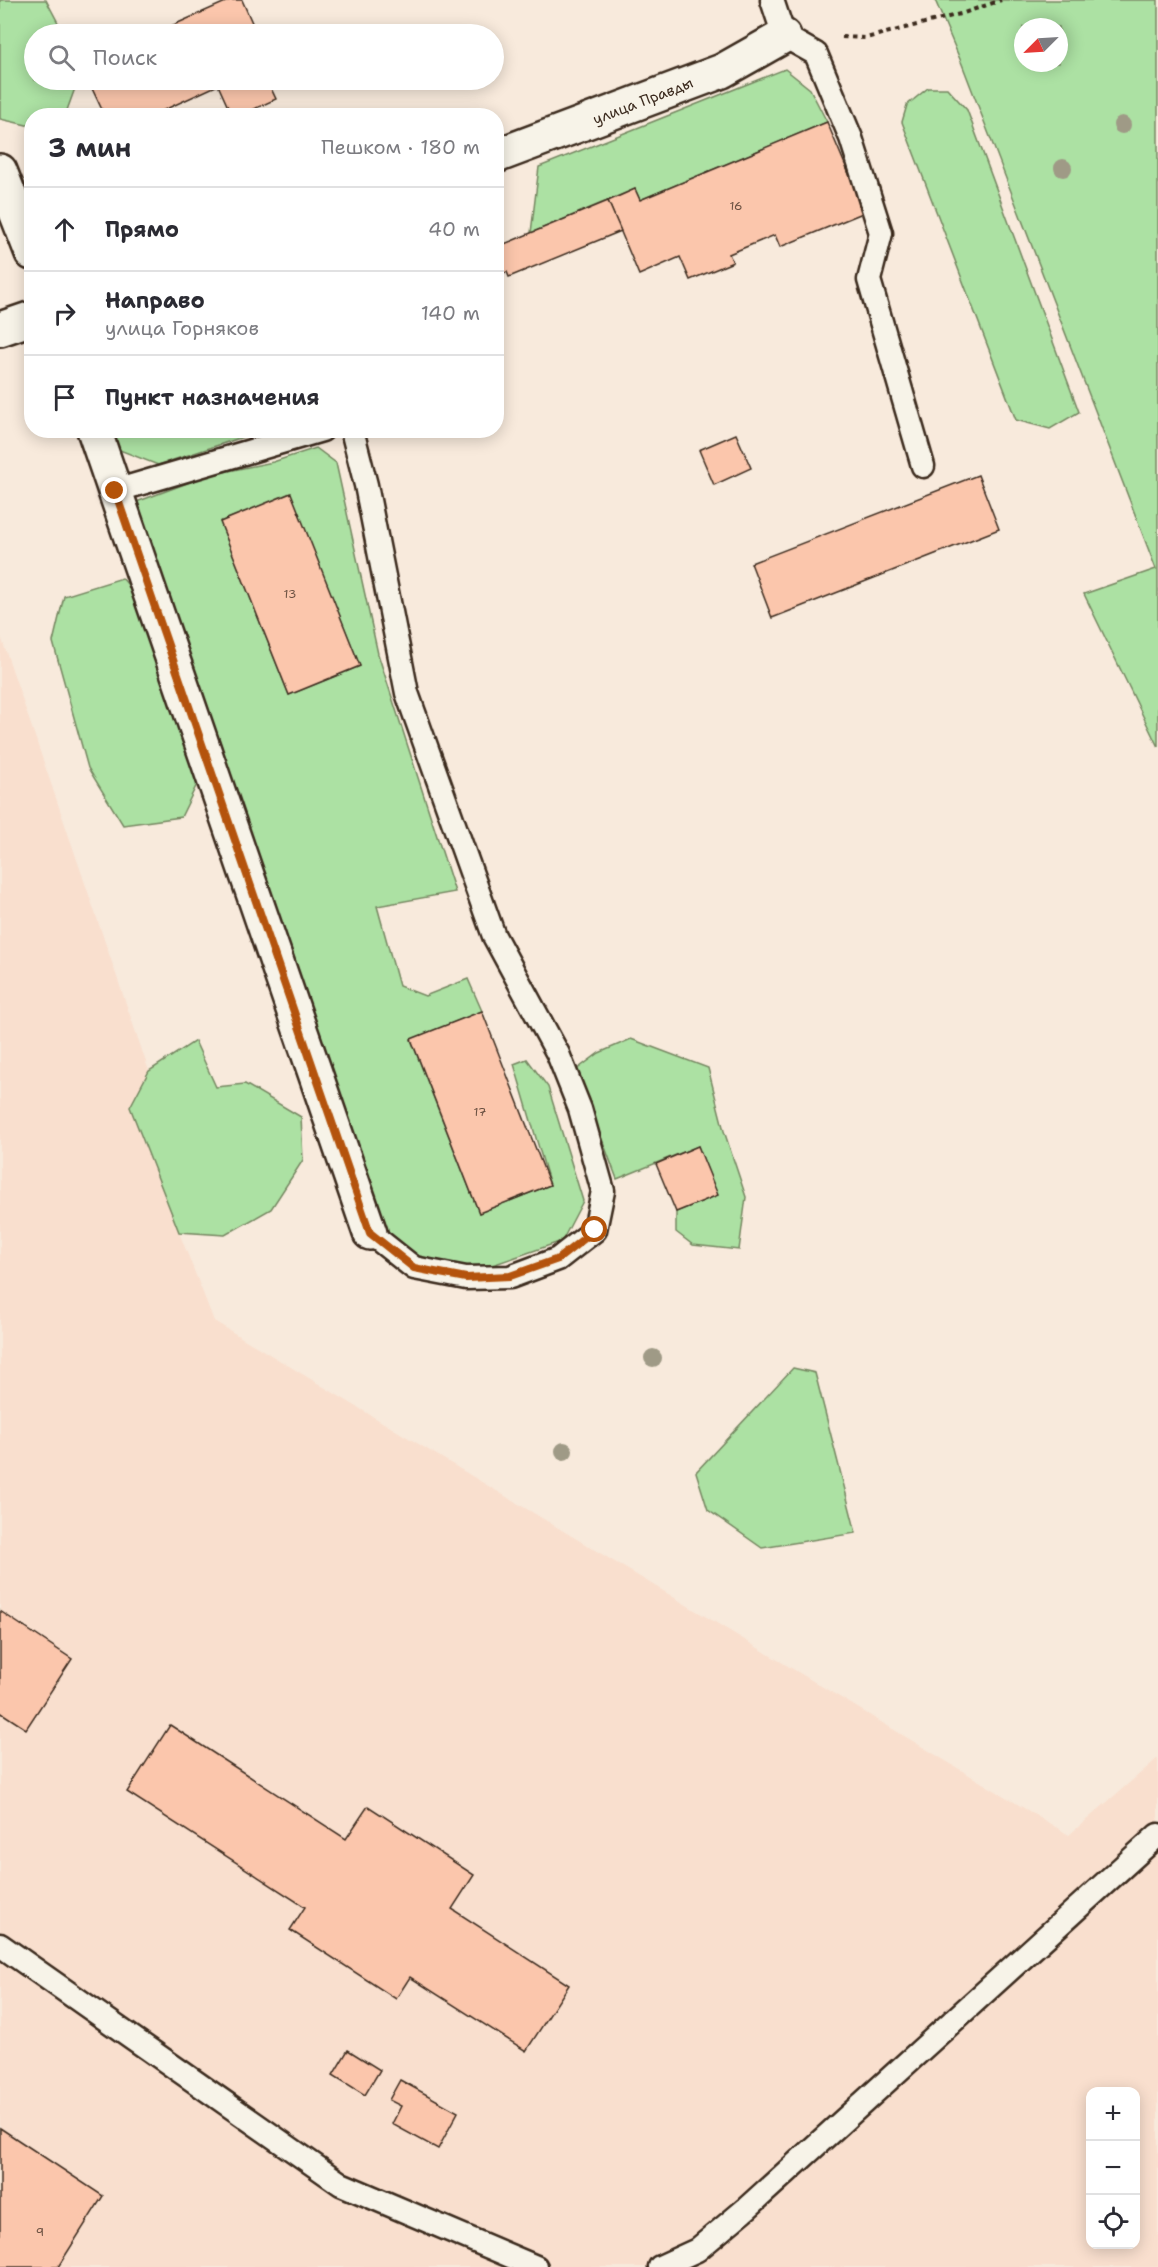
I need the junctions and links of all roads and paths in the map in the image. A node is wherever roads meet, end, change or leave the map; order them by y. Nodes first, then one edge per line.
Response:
1 (772, 0) edge
2 (1001, 0) edge
3 (784, 36) junction
4 (504, 153) edge
5 (0, 171) edge
6 (24, 232) edge
7 (24, 321) edge
8 (0, 329) edge
9 (97, 438) edge
10 (295, 438) edge
11 (354, 438) edge
12 (923, 466) dead end
13 (115, 491) junction
14 (370, 1233) joint
15 (1158, 1835) edge
16 (0, 1945) edge
17 (537, 2267) edge
18 (660, 2267) edge

1 - 3 lane
2 - 3 path
3 - 4 street, улица Правды
3 - 12 lane
5 - 6 street
7 - 8 street
9 - 13 street
10 - 13 lane
11 - 14 lane
13 - 14 street
15 - 18 lane
16 - 17 lane

